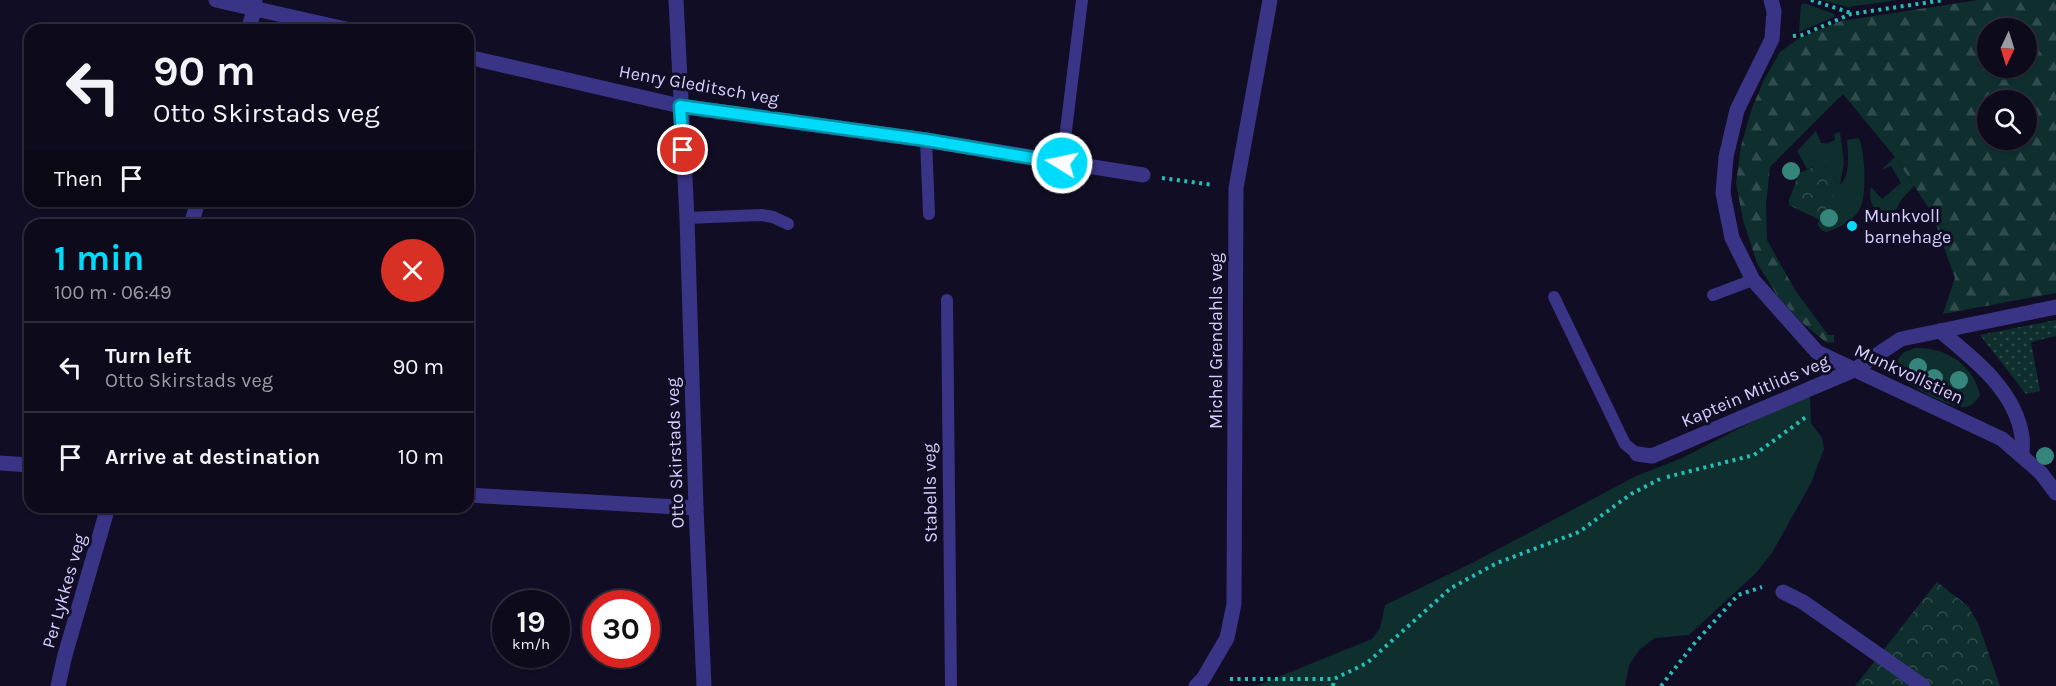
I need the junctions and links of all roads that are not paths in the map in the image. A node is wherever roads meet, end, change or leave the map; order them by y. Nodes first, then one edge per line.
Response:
1 (216, 0) edge
2 (676, 0) edge
3 (1082, 0) edge
4 (1270, 0) edge
5 (1771, 0) edge
6 (255, 4) edge
7 (250, 24) edge
8 (328, 24) edge
9 (474, 58) edge
10 (680, 106) junction
11 (926, 140) junction
12 (1062, 163) junction
13 (1143, 175) road end
14 (929, 214) dead end
15 (687, 218) junction
16 (788, 224) dead end
17 (1753, 280) junction
18 (1713, 295) dead end
19 (1554, 297) dead end
20 (947, 300) dead end
21 (2056, 307) edge
22 (1940, 331) junction
23 (1854, 370) junction
24 (1637, 454) joint
25 (2022, 456) junction
26 (0, 463) edge
27 (24, 465) edge
28 (2056, 493) edge
29 (474, 495) edge
30 (696, 508) junction
31 (106, 513) edge
32 (1783, 592) road end
33 (1200, 682) edge
34 (58, 686) edge
35 (704, 686) edge
36 (951, 686) edge
37 (1923, 686) edge

1 - 6 street
2 - 10 street, Otto Skirstads veg
3 - 12 lane
4 - 33 street, Michel Grendahls veg
5 - 17 street, Munkvollstien
6 - 7 street
6 - 8 street
9 - 10 street, Henry Gleditsch veg
10 - 11 street, Henry Gleditsch veg
10 - 15 street, Otto Skirstads veg
11 - 12 street, Henry Gleditsch veg
11 - 14 lane
12 - 13 street, Henry Gleditsch veg
15 - 16 lane
15 - 30 street, Otto Skirstads veg
17 - 18 lane
17 - 23 street, Munkvollstien
19 - 24 lane, Kaptein Mitlids veg
20 - 36 lane, Stabells veg
21 - 22 street, Kaptein Mitlids veg
22 - 23 street, Kaptein Mitlids veg
22 - 25 street
23 - 24 street, Kaptein Mitlids veg
23 - 25 street, Munkvollstien
25 - 28 street, Munkvollstien
26 - 27 street
29 - 30 street
30 - 35 street, Otto Skirstads veg
31 - 34 street, Per Lykkes veg
32 - 37 street

